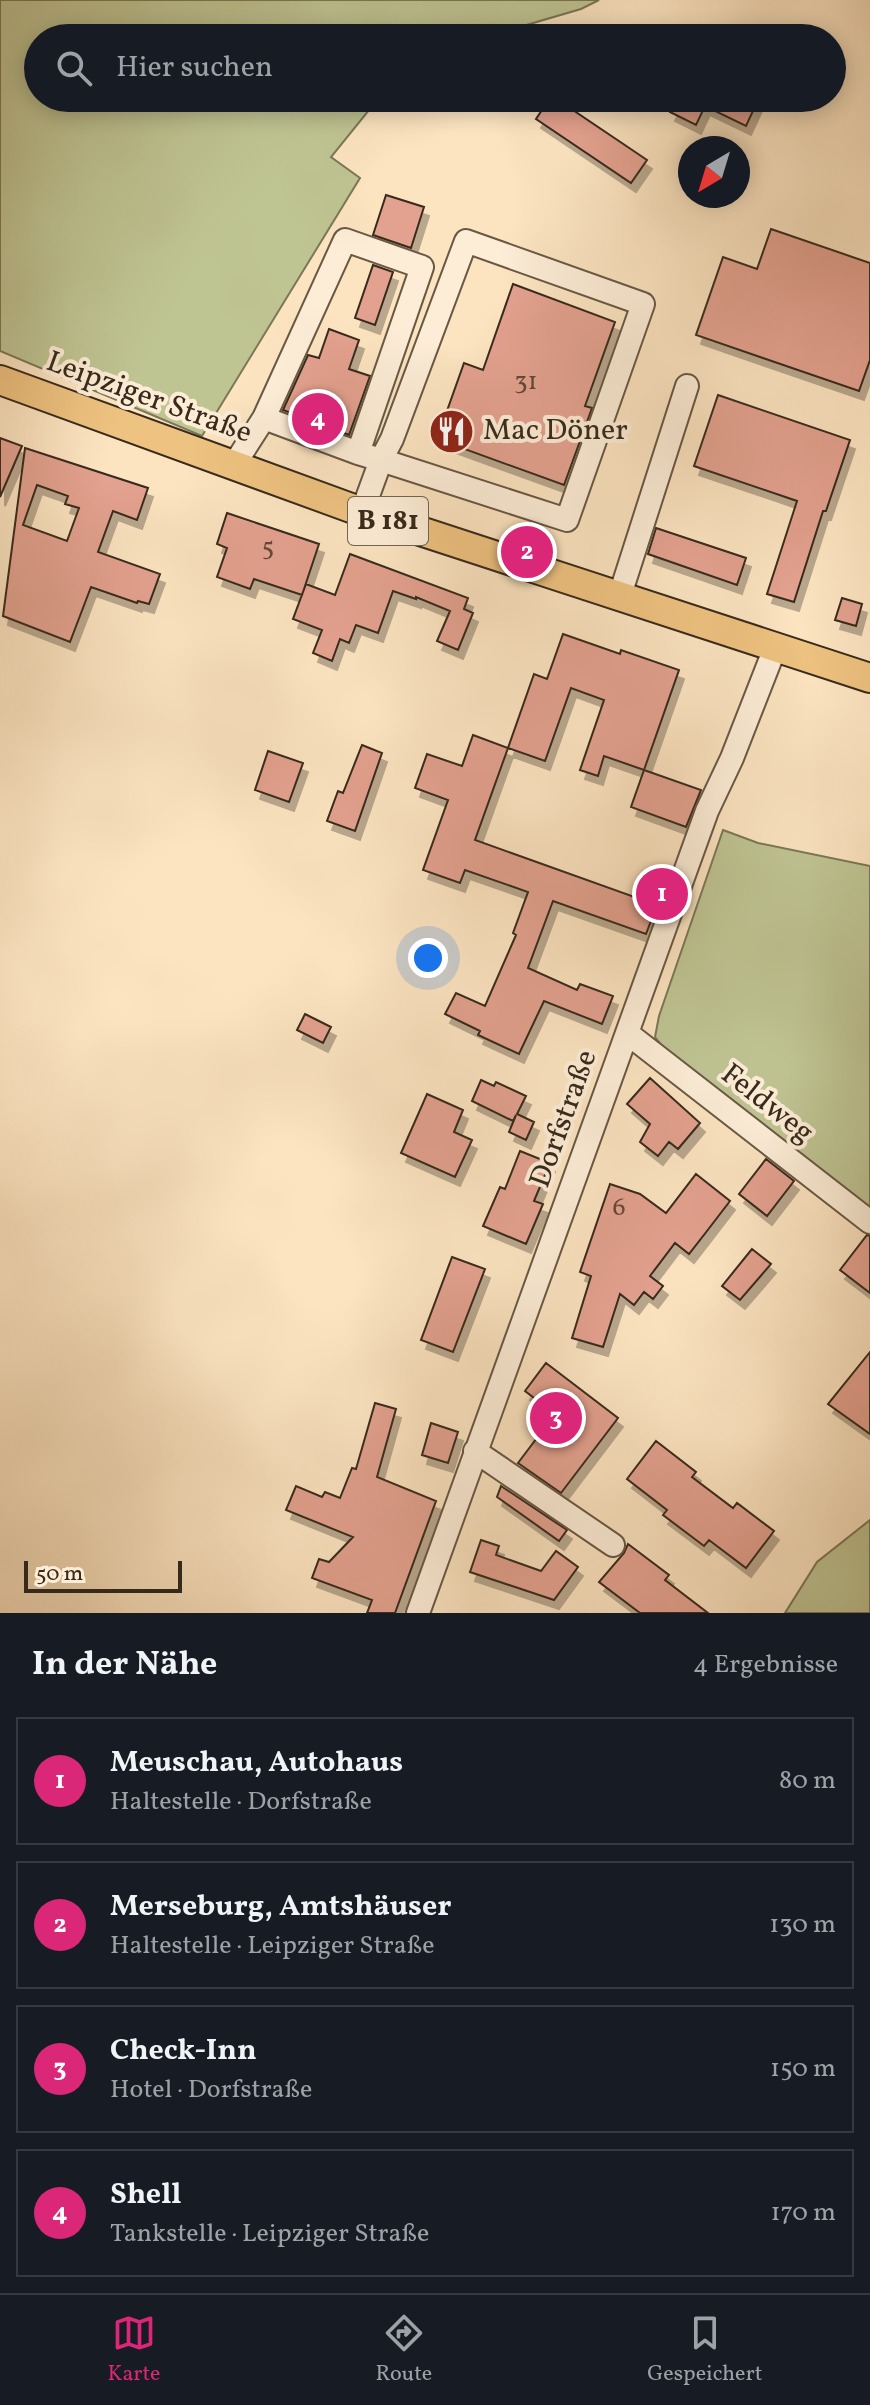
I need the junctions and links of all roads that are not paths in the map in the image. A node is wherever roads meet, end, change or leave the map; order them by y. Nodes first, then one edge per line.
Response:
1 (0, 380) edge
2 (687, 386) dead end
3 (264, 418) junction
4 (358, 453) junction
5 (381, 460) junction
6 (234, 465) junction
7 (362, 512) junction
8 (619, 598) junction
9 (775, 648) junction
10 (870, 678) edge
11 (627, 1033) junction
12 (870, 1222) edge
13 (475, 1451) junction
14 (613, 1545) dead end
15 (418, 1613) edge

1 - 6 main road, Leipziger Straße / B 181
2 - 8 street
3 - 4 street
3 - 4 street
3 - 6 street
4 - 5 street
5 - 5 street
5 - 7 street
6 - 7 main road, Leipziger Straße / B 181
7 - 8 main road, Leipziger Straße / B 181
8 - 9 main road, Leipziger Straße / B 181
9 - 10 main road, B 181
9 - 11 street, Dorfstraße
11 - 12 street, Feldweg
11 - 13 street, Dorfstraße
13 - 14 street
13 - 15 street, Dorfstraße

